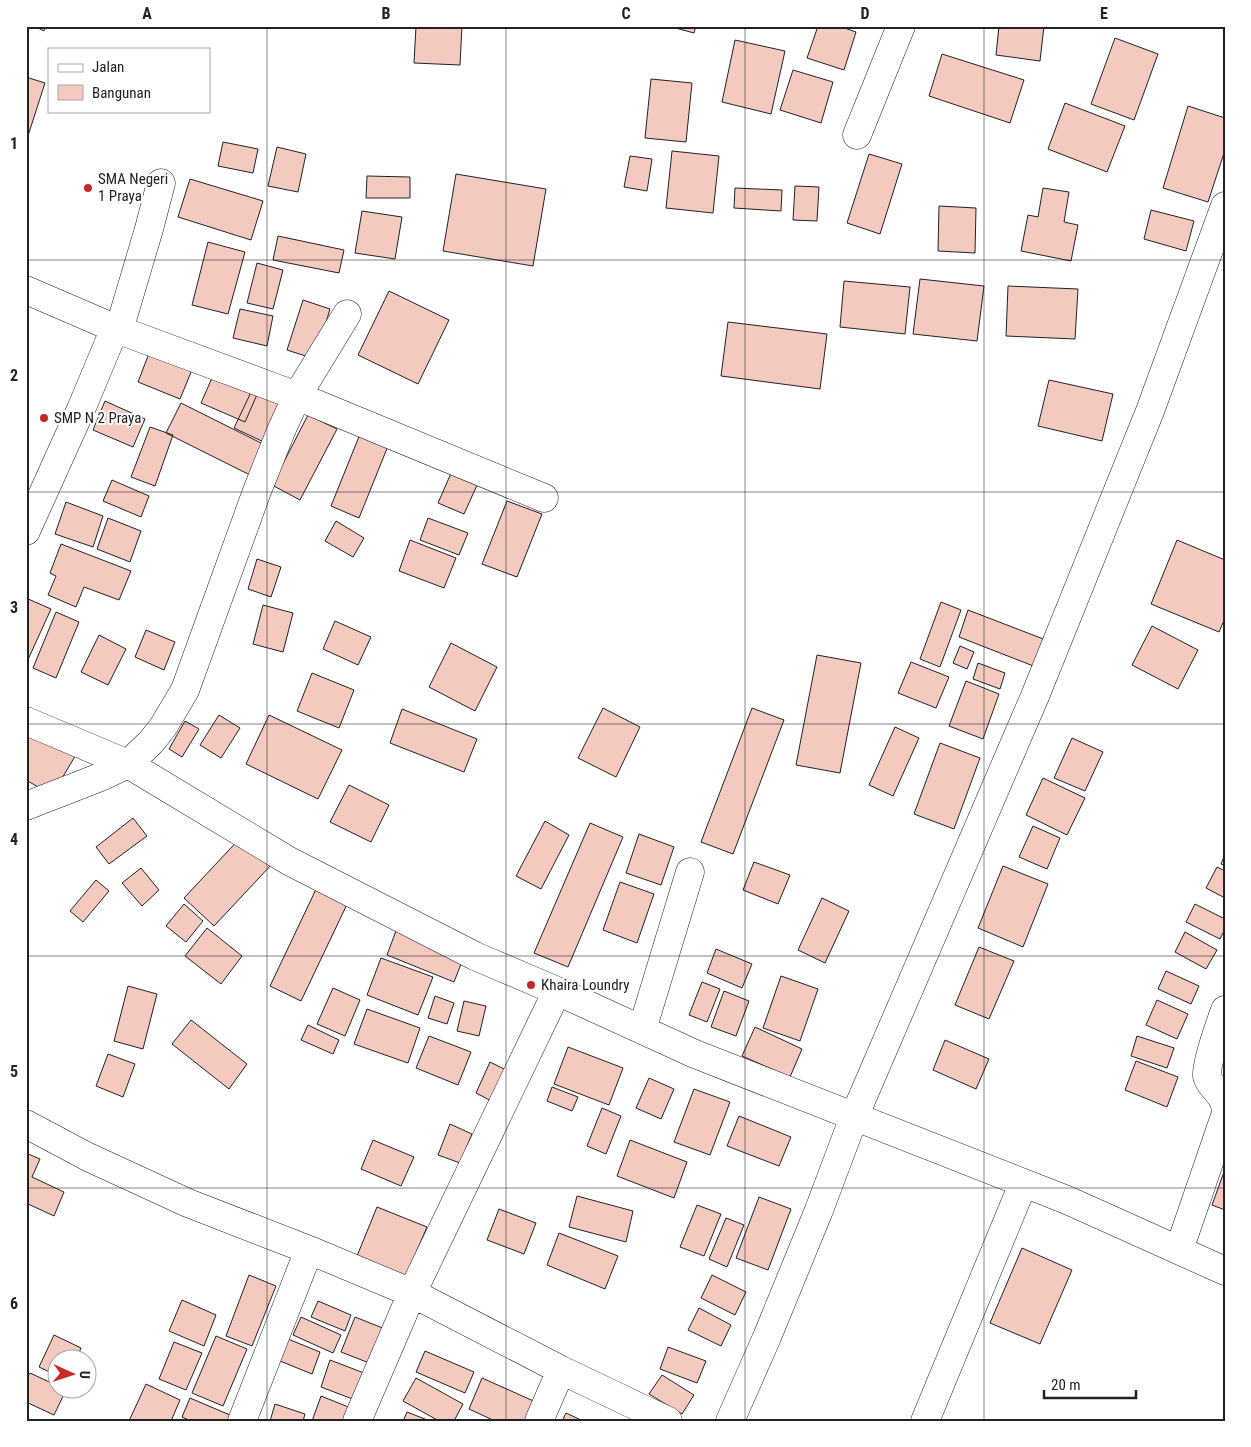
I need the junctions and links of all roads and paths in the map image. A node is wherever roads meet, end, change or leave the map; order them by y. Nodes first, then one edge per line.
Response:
1 (901, 26) edge
2 (857, 135) dead end
3 (161, 183) dead end
4 (1225, 206) edge
5 (26, 290) edge
6 (347, 314) dead end
7 (117, 329) junction
8 (297, 396) junction
9 (544, 498) dead end
10 (26, 531) edge
11 (26, 721) edge
12 (128, 764) junction
13 (26, 806) edge
14 (690, 872) dead end
15 (557, 991) junction
16 (1225, 1010) edge
17 (642, 1030) junction
18 (1225, 1106) edge
19 (1225, 1116) edge
20 (854, 1117) junction
21 (26, 1124) edge
22 (1024, 1184) junction
23 (309, 1250) junction
24 (1179, 1250) junction
25 (1225, 1271) edge
26 (412, 1293) junction
27 (561, 1370) junction
28 (242, 1421) edge
29 (357, 1421) edge
30 (539, 1421) edge
31 (668, 1421) edge
32 (730, 1421) edge
33 (925, 1421) edge

1 - 2 street
3 - 7 street
4 - 20 street
5 - 7 street
6 - 8 street
7 - 8 street
7 - 10 street
8 - 9 street
8 - 12 street
11 - 12 street
12 - 13 street
12 - 15 street
14 - 17 street
15 - 17 street
15 - 26 street
16 - 18 street
17 - 20 street
19 - 24 street
20 - 22 street
20 - 32 street
21 - 23 street
22 - 24 street
22 - 33 street
23 - 26 street
23 - 28 street
24 - 25 street
26 - 27 street
26 - 29 street
27 - 30 street
27 - 31 street

